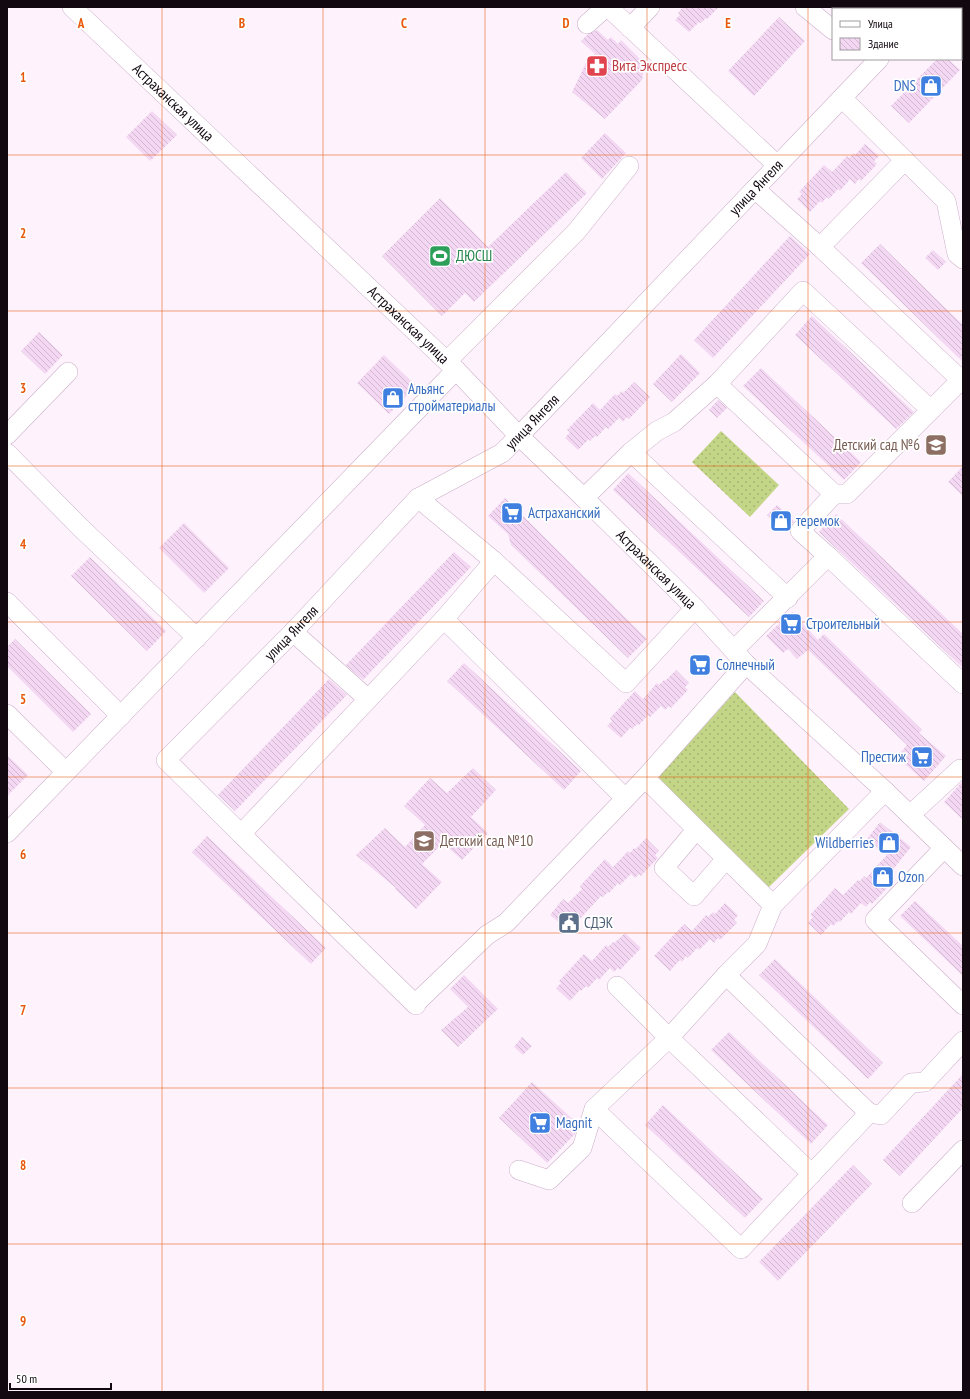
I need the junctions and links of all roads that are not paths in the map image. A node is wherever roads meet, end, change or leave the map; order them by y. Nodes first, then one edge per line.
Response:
1 (72, 7) edge
2 (607, 7) edge
3 (650, 7) edge
4 (805, 7) edge
5 (587, 24) dead end
6 (630, 28) junction
7 (832, 29) edge
8 (878, 60) edge
9 (842, 98) junction
10 (905, 160) junction
11 (777, 165) junction
12 (629, 166) dead end
13 (755, 189) junction
14 (820, 247) junction
15 (963, 259) edge
16 (451, 365) junction
17 (68, 372) dead end
18 (717, 384) junction
19 (931, 410) junction
20 (7, 435) edge
21 (519, 436) junction
22 (631, 452) junction
23 (7, 453) edge
24 (834, 494) junction
25 (418, 498) junction
26 (584, 498) junction
27 (828, 556) junction
28 (494, 562) junction
29 (788, 598) junction
30 (7, 602) edge
31 (695, 608) junction
32 (444, 618) junction
33 (293, 632) junction
34 (197, 638) junction
35 (740, 657) junction
36 (963, 684) edge
37 (368, 699) junction
38 (7, 714) edge
39 (121, 716) junction
40 (963, 770) edge
41 (66, 772) junction
42 (645, 778) junction
43 (885, 791) junction
44 (625, 798) junction
45 (910, 815) junction
46 (696, 830) junction
47 (7, 833) edge
48 (241, 834) junction
49 (944, 848) junction
50 (726, 859) junction
51 (963, 866) edge
52 (773, 905) junction
53 (726, 975) junction
54 (617, 986) dead end
55 (963, 1005) edge
56 (668, 1038) junction
57 (963, 1041) edge
58 (594, 1109) junction
59 (869, 1113) junction
60 (963, 1150) edge
61 (519, 1170) dead end
62 (812, 1174) junction
63 (912, 1203) dead end

1 - 16 street, Астраханская улица
2 - 5 street
2 - 6 street
3 - 6 street
4 - 7 street
6 - 11 street
8 - 9 street, улица Янгеля
9 - 10 street
9 - 11 street, улица Янгеля
10 - 14 street
10 - 15 street
11 - 13 street, улица Янгеля
12 - 16 street
13 - 14 street
13 - 21 street, улица Янгеля
14 - 19 street
16 - 21 street, Астраханская улица
16 - 34 street
17 - 20 street
18 - 19 street
18 - 22 street
18 - 24 street
19 - 24 street
21 - 25 street, улица Янгеля
21 - 26 street, Астраханская улица
22 - 26 street
22 - 29 street
23 - 34 street
24 - 27 street
25 - 28 street
25 - 33 street, улица Янгеля
26 - 31 street, Астраханская улица
27 - 29 street
27 - 36 street
28 - 31 street
28 - 32 street
29 - 35 street
30 - 39 street
31 - 35 street, Астраханская улица
32 - 37 street
32 - 44 street
33 - 37 street
33 - 48 street, улица Янгеля
34 - 39 street
35 - 42 street
35 - 43 street, Астраханская улица
37 - 48 street
38 - 41 street
39 - 41 street
40 - 45 street
41 - 47 street
42 - 44 street
42 - 46 street
43 - 45 street, Астраханская улица
43 - 52 street
44 - 48 street
45 - 49 street, Астраханская улица
46 - 50 street
46 - 50 street
49 - 51 street, Астраханская улица
49 - 55 street
50 - 52 street
52 - 53 street
53 - 56 street
53 - 59 street
54 - 56 street
56 - 58 street
56 - 62 street
57 - 59 street
58 - 61 street
58 - 62 street
59 - 62 street
60 - 63 street

